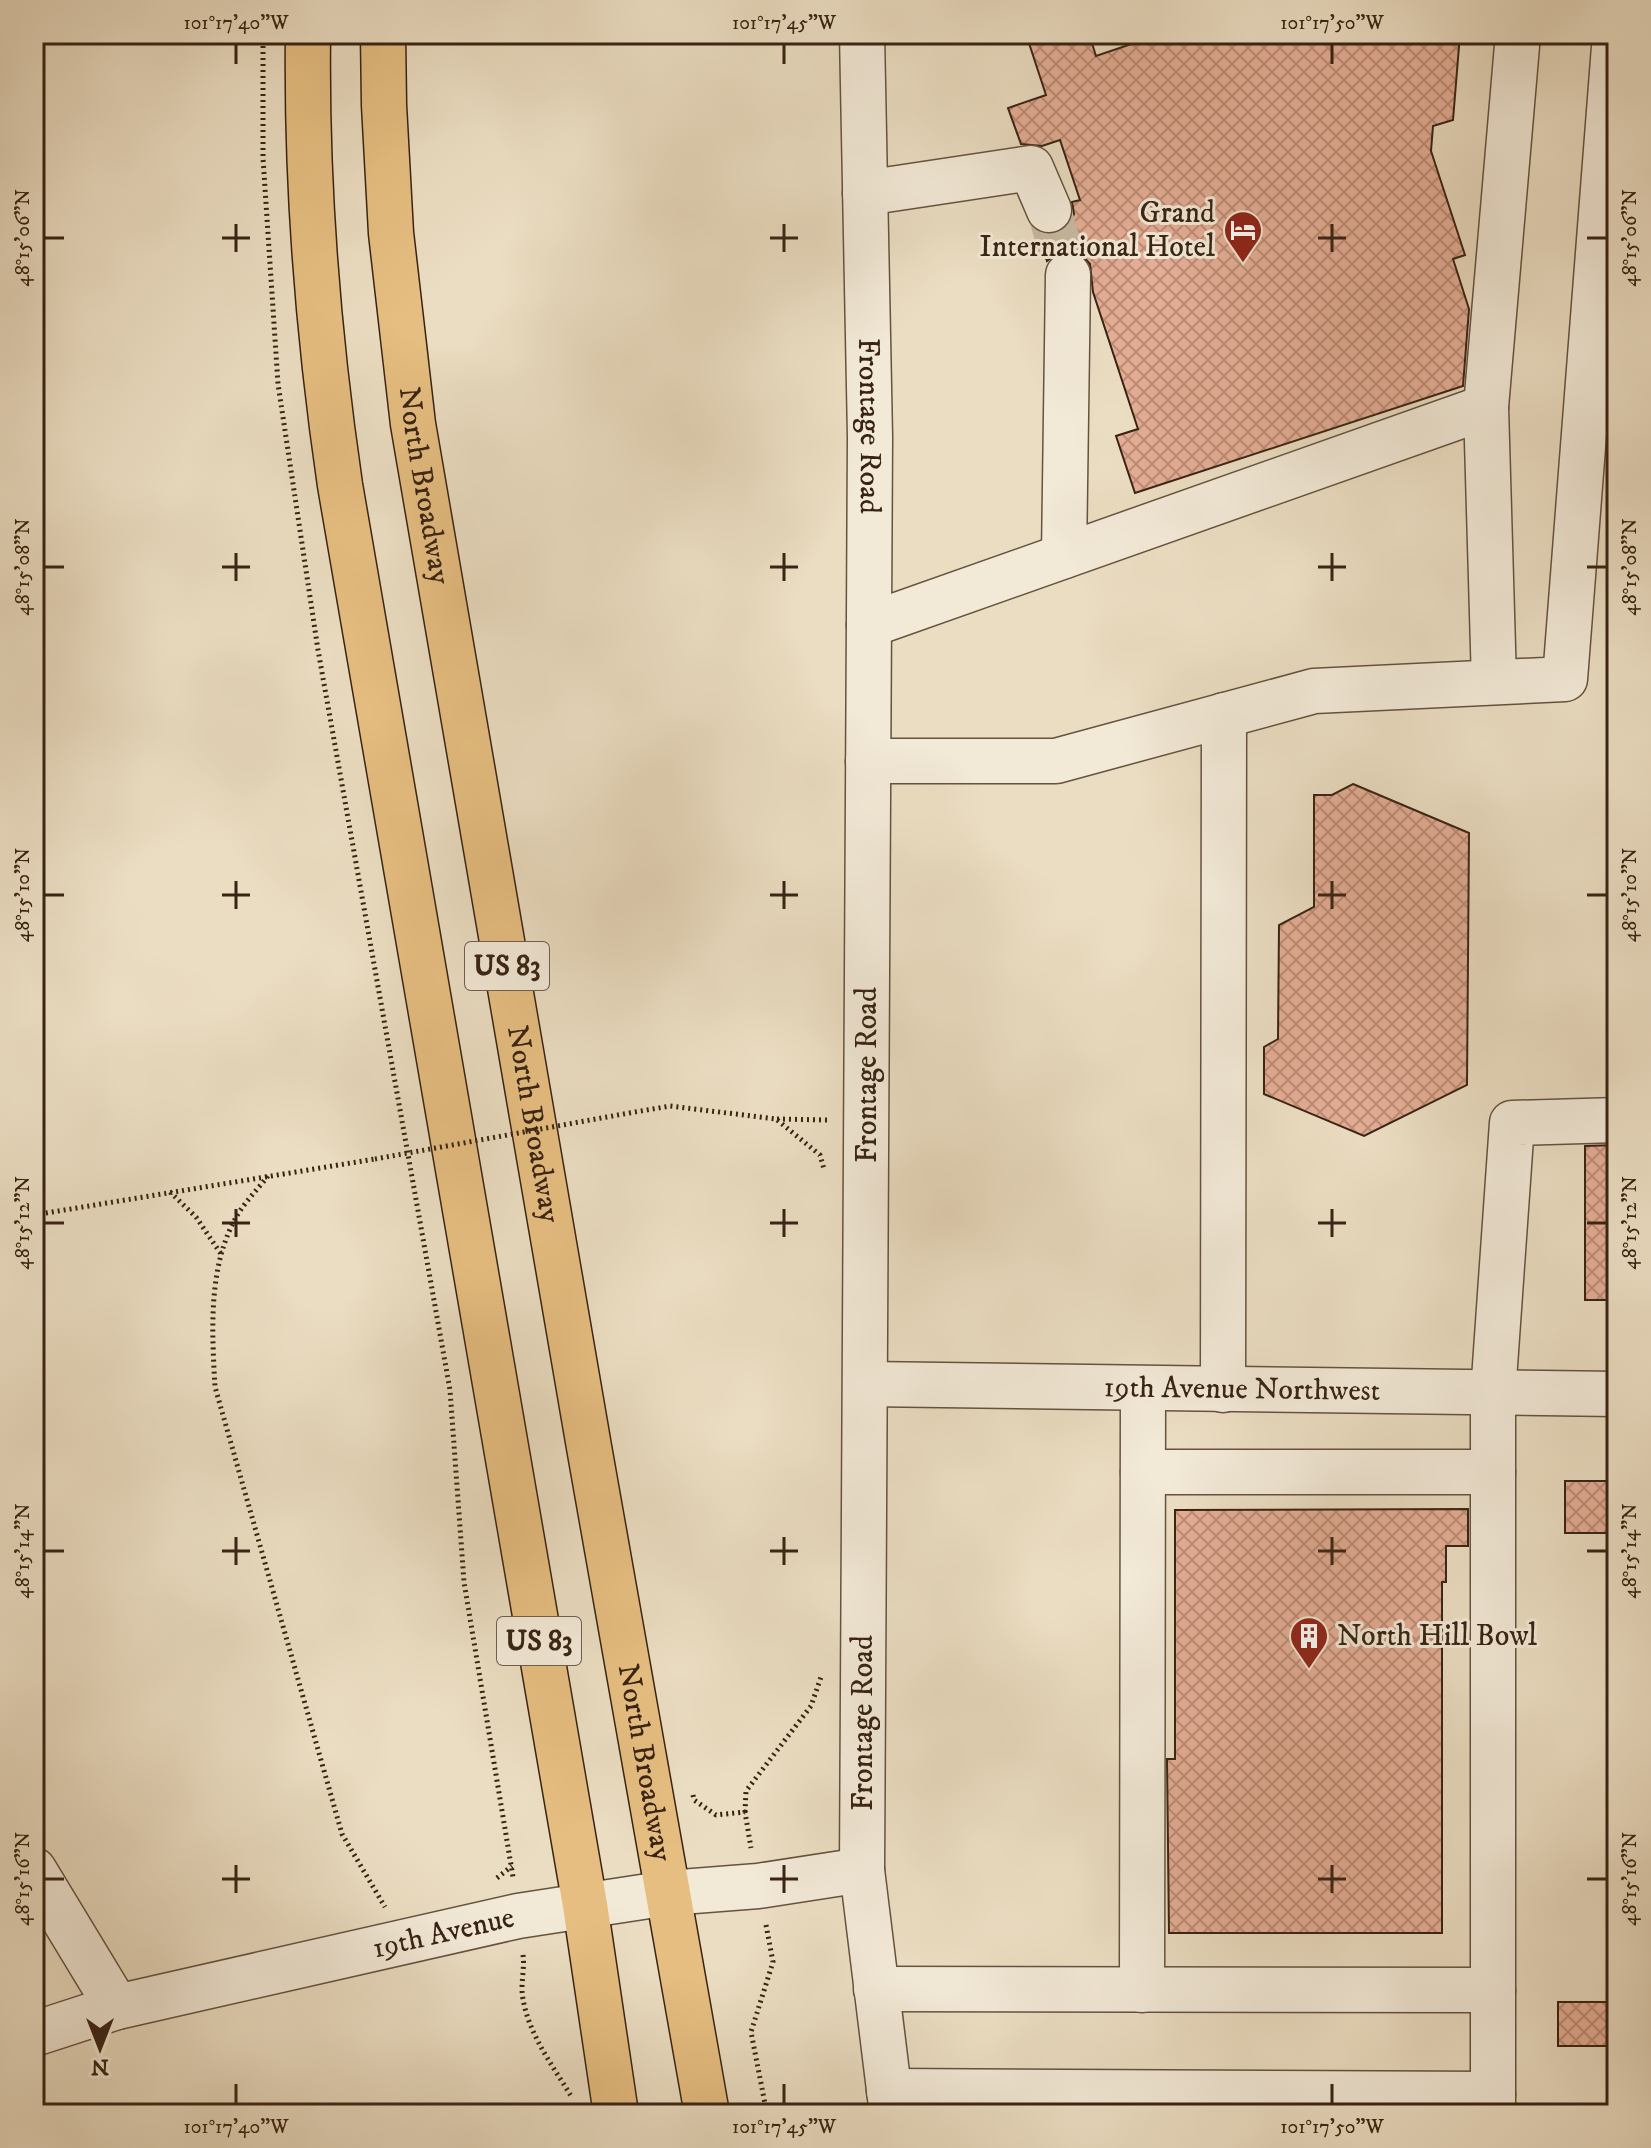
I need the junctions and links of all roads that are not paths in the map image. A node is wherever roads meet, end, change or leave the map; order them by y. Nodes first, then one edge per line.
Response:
1 (308, 34) edge
2 (383, 34) edge
3 (862, 34) edge
4 (1518, 34) edge
5 (1615, 34) edge
6 (865, 193) junction
7 (1049, 210) tunnel mouth
8 (1068, 275) tunnel mouth
9 (1486, 407) junction
10 (1064, 556) junction
11 (869, 625) junction
12 (1494, 682) junction
13 (1224, 715) junction
14 (868, 761) junction
15 (1617, 1120) edge
16 (866, 1384) junction
17 (1143, 1389) junction
18 (1223, 1390) junction
19 (1493, 1394) junction
20 (1617, 1394) edge
21 (1143, 1472) junction
22 (1493, 1472) junction
23 (34, 1870) edge
24 (862, 1870) junction
25 (668, 1893) junction
26 (585, 1905) junction
27 (876, 1989) junction
28 (1142, 1990) junction
29 (1493, 1990) junction
30 (117, 2007) junction
31 (34, 2034) edge
32 (890, 2103) edge
33 (1038, 2103) edge
34 (1493, 2104) edge
35 (616, 2114) edge
36 (707, 2114) edge

1 - 26 main road, US 83
2 - 25 main road, North Broadway / US 83
3 - 6 street, Frontage Road
4 - 9 street
5 - 12 street
6 - 7 street
6 - 11 street, Frontage Road
8 - 10 street
9 - 10 street
9 - 12 street
10 - 11 street
11 - 14 street, Frontage Road
12 - 13 street
13 - 14 street
13 - 18 street
14 - 16 street, Frontage Road
15 - 19 street
16 - 17 street, 19th Avenue Northwest
16 - 24 street, Frontage Road
17 - 18 street, 19th Avenue Northwest
17 - 21 street
18 - 19 street, 19th Avenue Northwest
19 - 20 street, 19th Avenue Northwest
19 - 22 street
21 - 22 street
21 - 28 street
22 - 29 street
23 - 30 street
24 - 25 street, 19th Avenue
24 - 27 street, Frontage Road
25 - 26 street, 19th Avenue
25 - 36 main road, North Broadway / US 83
26 - 30 street, 19th Avenue
26 - 35 main road, US 83
27 - 28 street
27 - 32 street, Frontage Road
28 - 29 street
29 - 34 street
30 - 31 street, 19th Avenue
32 - 33 street
33 - 34 street

